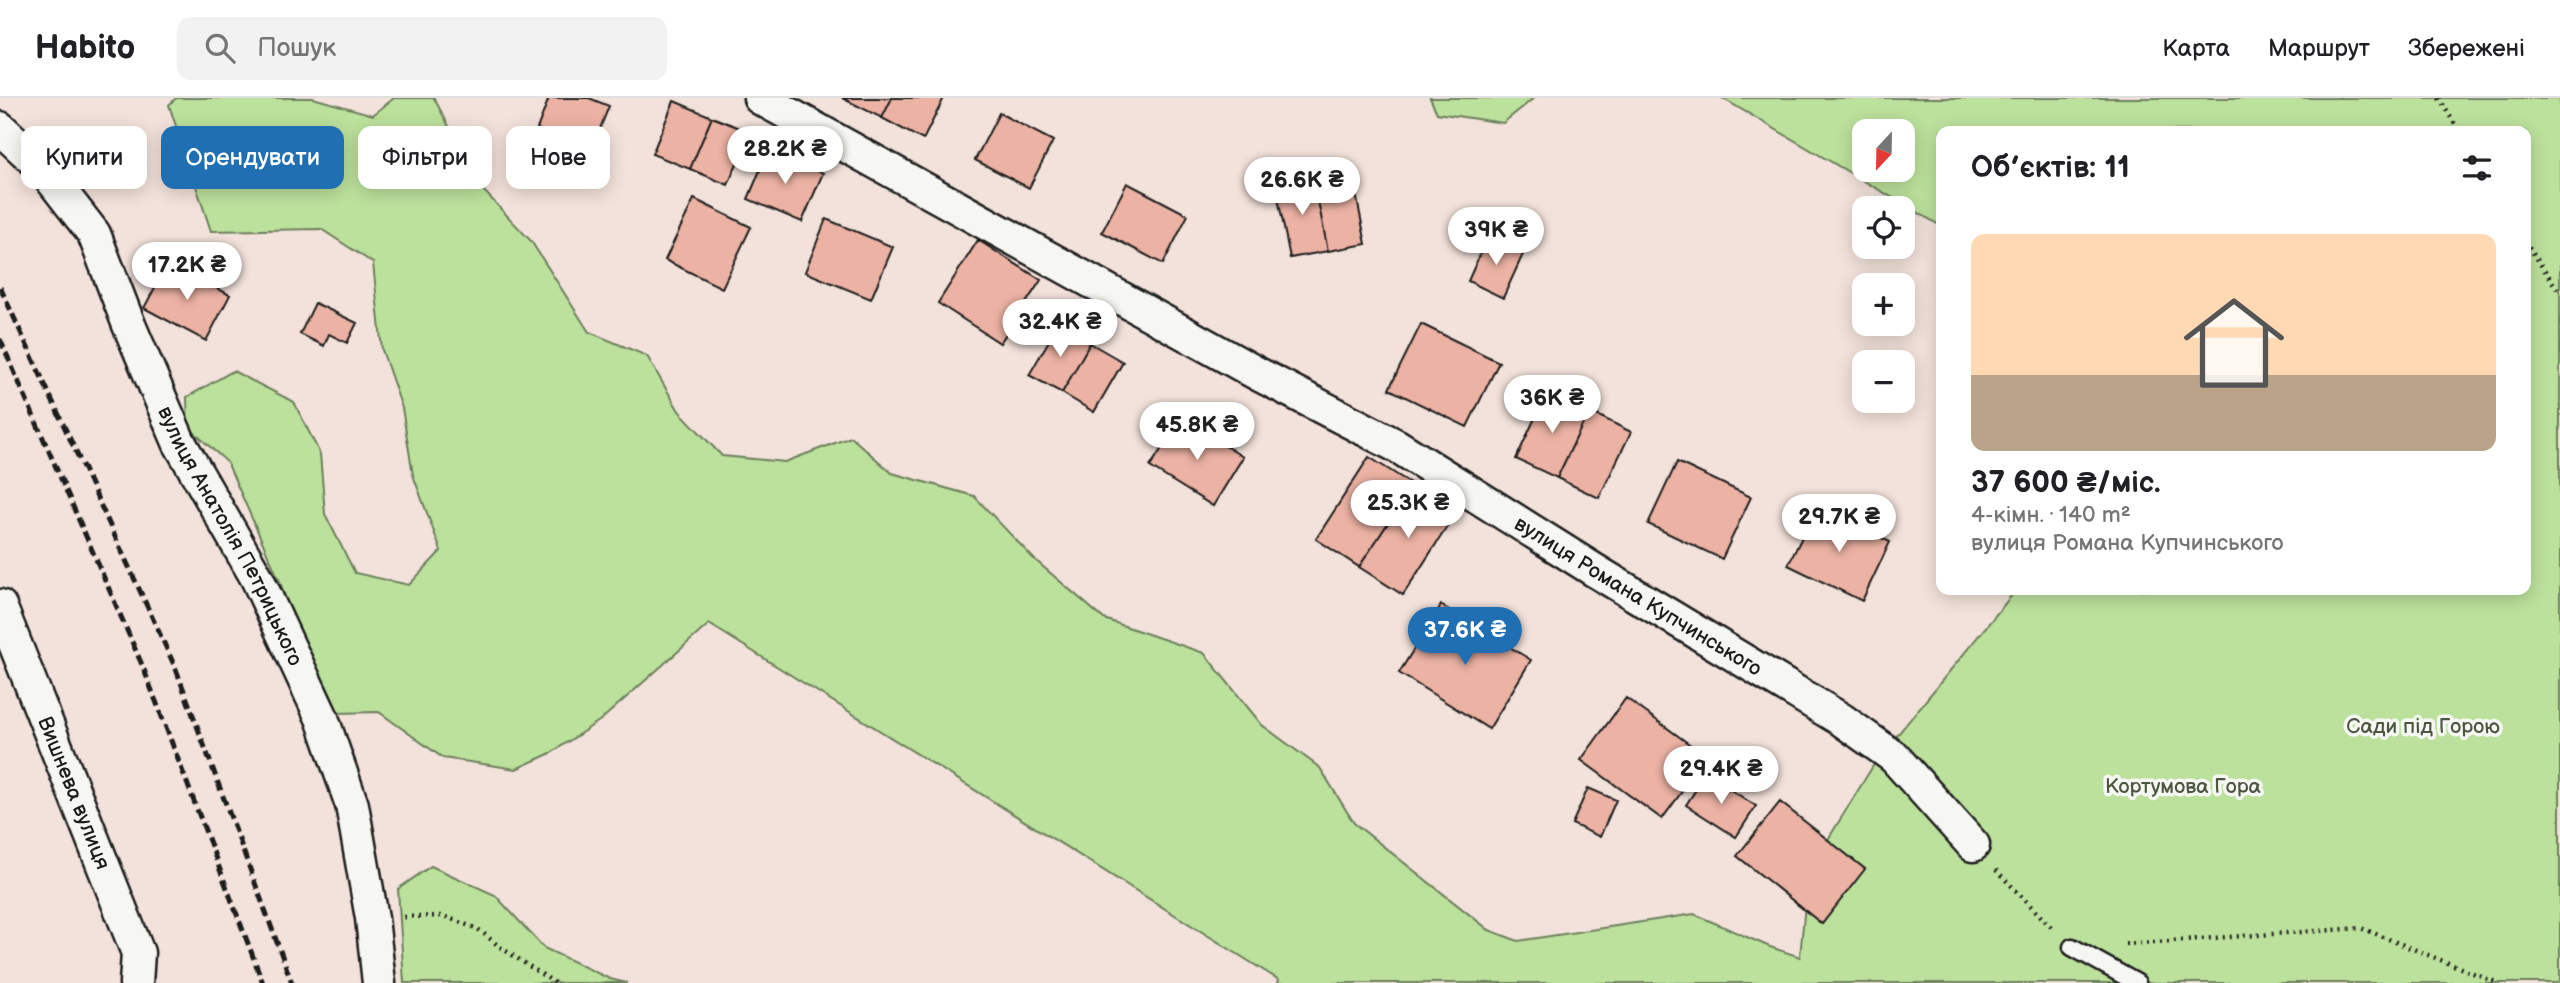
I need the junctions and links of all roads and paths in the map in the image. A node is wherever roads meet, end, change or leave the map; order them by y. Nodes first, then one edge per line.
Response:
1 (760, 98) edge
2 (2439, 98) edge
3 (2456, 126) edge
4 (0, 128) edge
5 (2531, 251) edge
6 (2560, 293) edge
7 (0, 606) edge
8 (1973, 845) joint
9 (372, 918) junction
10 (2073, 947) junction
11 (136, 983) edge
12 (379, 983) edge
13 (555, 983) edge
14 (2137, 983) edge
15 (2498, 983) edge

1 - 8 street, вулиця Романа Купчинського
2 - 3 path
4 - 9 street, вулиця Анатолія Петрицького
5 - 6 path
7 - 11 street, Вишнева вулиця
8 - 10 path
9 - 12 street, вулиця Анатолія Петрицького
9 - 13 path
10 - 14 lane
10 - 15 path

